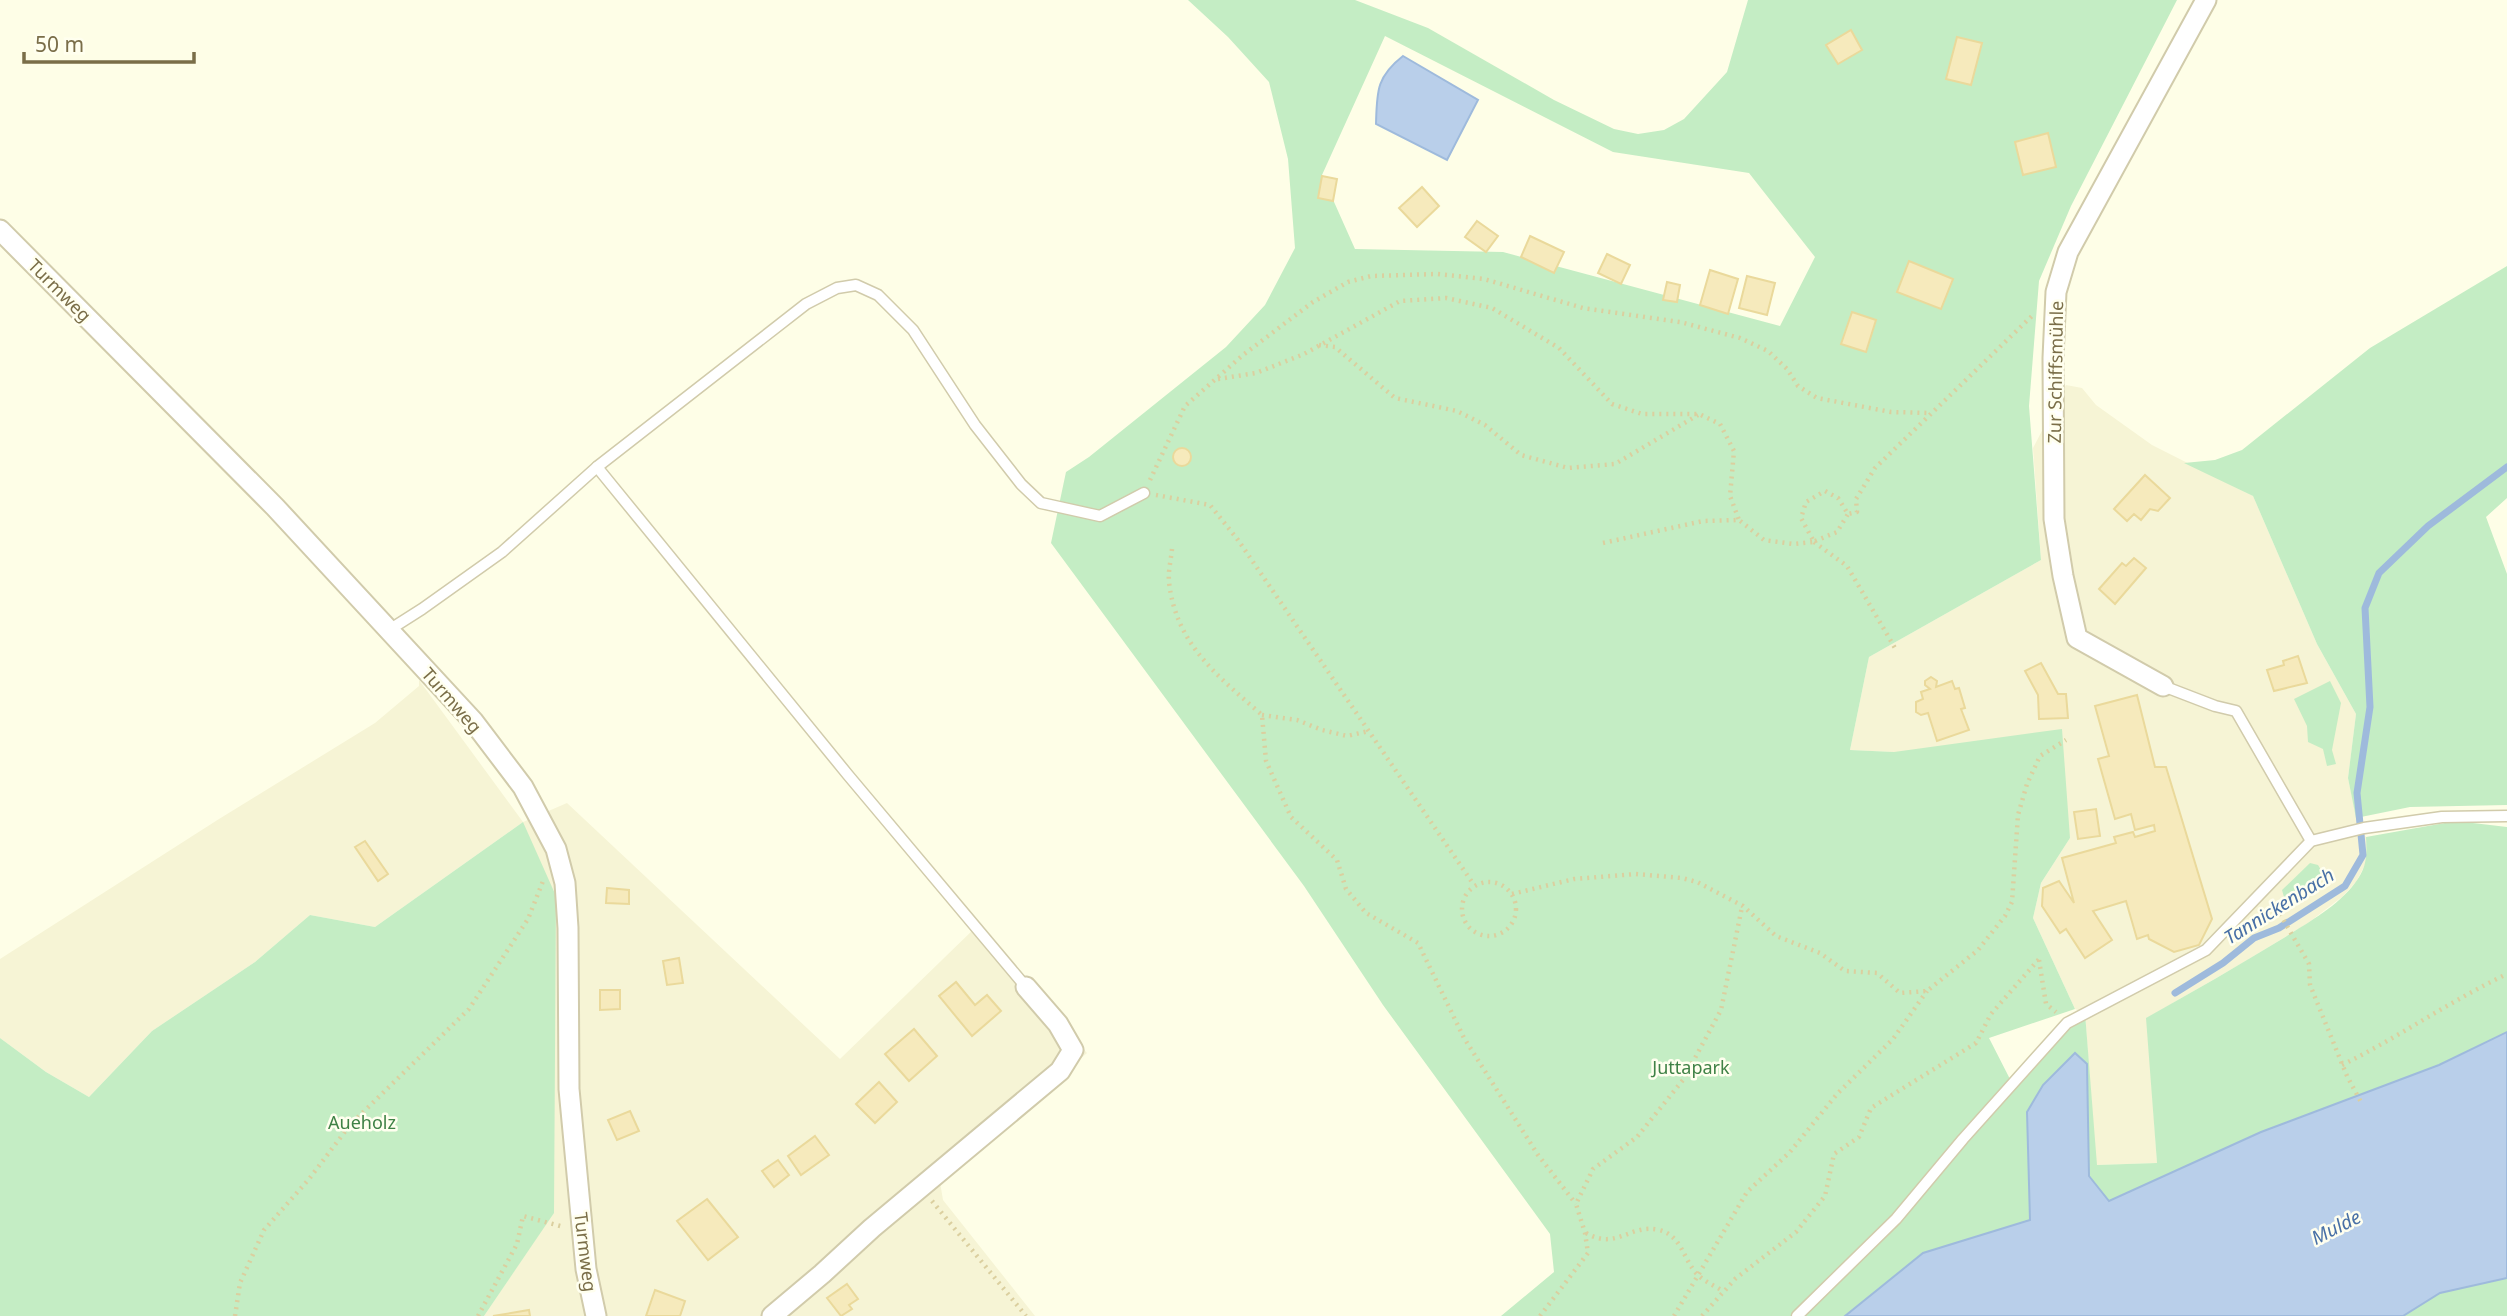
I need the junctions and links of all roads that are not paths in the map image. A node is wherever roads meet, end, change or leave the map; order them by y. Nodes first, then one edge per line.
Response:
1 (2206, 0) edge
2 (0, 230) edge
3 (597, 467) junction
4 (1144, 493) road end
5 (388, 630) junction
6 (2163, 686) joint
7 (2507, 816) edge
8 (2311, 841) junction
9 (1026, 987) joint
10 (596, 1316) edge
11 (772, 1316) edge
12 (1797, 1316) edge

1 - 6 street, Zur Schiffsmühle
2 - 5 street, Turmweg
3 - 4 lane
3 - 5 lane
3 - 9 lane
5 - 10 street, Turmweg
6 - 8 lane
7 - 8 lane
8 - 12 lane
9 - 11 street

